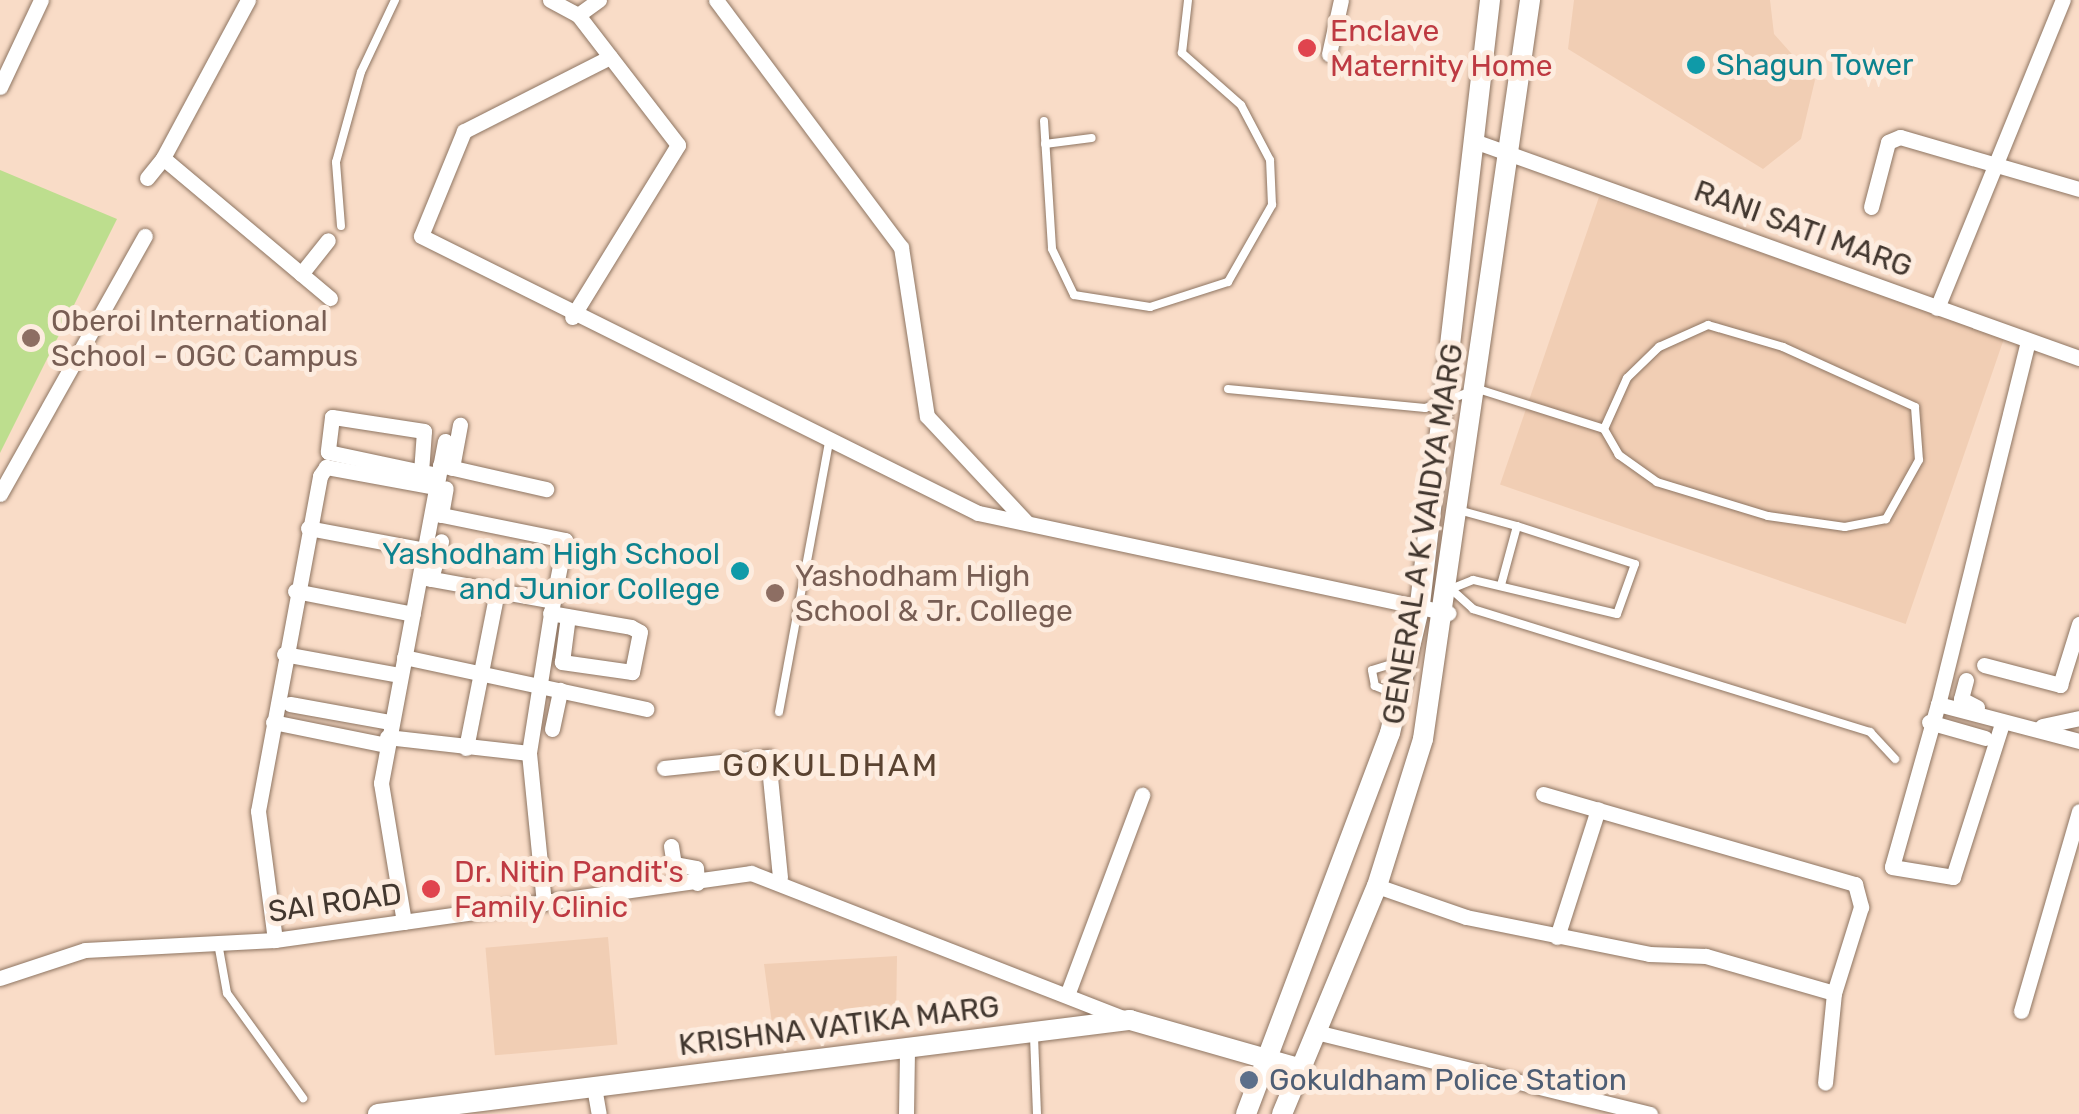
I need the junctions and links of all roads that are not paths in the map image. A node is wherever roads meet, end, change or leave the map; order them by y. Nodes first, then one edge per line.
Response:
1 (41, 0) edge
2 (248, 0) edge
3 (395, 0) edge
4 (550, 0) edge
5 (599, 0) edge
6 (716, 0) edge
7 (1188, 0) edge
8 (1341, 0) edge
9 (1490, 0) edge
10 (1530, 0) edge
11 (2063, 0) edge
12 (578, 15) junction
13 (1329, 54) dead end
14 (610, 57) junction
15 (0, 88) edge
16 (1044, 121) dead end
17 (1092, 138) dead end
18 (1474, 141) junction
19 (1044, 144) junction
20 (1509, 151) junction
21 (163, 158) junction
22 (1997, 160) junction
23 (147, 178) dead end
24 (2079, 189) edge
25 (1871, 206) dead end
26 (341, 226) dead end
27 (146, 236) dead end
28 (328, 240) dead end
29 (300, 274) junction
30 (330, 298) dead end
31 (1939, 303) junction
32 (572, 317) junction
33 (2028, 341) junction
34 (2079, 358) edge
35 (1228, 389) dead end
36 (1478, 389) junction
37 (1445, 400) junction
38 (460, 425) dead end
39 (1604, 429) junction
40 (445, 441) dead end
41 (830, 443) junction
42 (439, 476) junction
43 (546, 488) dead end
44 (0, 494) edge
45 (1462, 511) junction
46 (436, 514) junction
47 (1027, 524) junction
48 (1517, 526) junction
49 (308, 528) junction
50 (441, 540) dead end
51 (426, 550) junction
52 (426, 578) junction
53 (1501, 584) junction
54 (1451, 589) junction
55 (294, 591) junction
56 (498, 591) junction
57 (1420, 604) junction
58 (552, 607) junction
59 (1448, 612) junction
60 (413, 614) junction
61 (568, 616) junction
62 (2079, 624) edge
63 (284, 654) junction
64 (404, 657) junction
65 (1407, 660) junction
66 (1984, 665) dead end
67 (480, 673) junction
68 (400, 675) junction
69 (1966, 680) dead end
70 (538, 686) junction
71 (560, 690) junction
72 (1399, 696) junction
73 (290, 704) dead end
74 (1938, 704) junction
75 (646, 710) dead end
76 (780, 712) dead end
77 (2079, 718) edge
78 (273, 722) junction
79 (1929, 722) junction
80 (2002, 723) junction
81 (552, 729) dead end
82 (388, 734) junction
83 (1985, 738) dead end
84 (2079, 741) edge
85 (466, 748) junction
86 (529, 753) junction
87 (1895, 759) dead end
88 (664, 768) dead end
89 (1543, 794) dead end
90 (1142, 795) dead end
91 (1598, 809) junction
92 (2079, 812) edge
93 (671, 846) dead end
94 (701, 872) junction
95 (780, 877) junction
96 (1376, 886) junction
97 (544, 904) junction
98 (404, 922) junction
99 (1556, 936) junction
100 (275, 940) junction
101 (218, 943) junction
102 (0, 978) edge
103 (1834, 993) junction
104 (1067, 995) junction
105 (2021, 1011) dead end
106 (1130, 1020) junction
107 (1034, 1032) junction
108 (1316, 1032) junction
109 (907, 1048) junction
110 (1270, 1058) junction
111 (1302, 1069) junction
112 (1824, 1083) dead end
113 (594, 1087) junction
114 (303, 1098) dead end
115 (378, 1114) edge
116 (598, 1114) edge
117 (906, 1114) edge
118 (1036, 1114) edge
119 (1246, 1114) edge
120 (1282, 1114) edge
121 (1650, 1114) edge

1 - 15 street
2 - 21 street
3 - 26 lane
4 - 12 street
5 - 12 street
6 - 47 street
7 - 19 lane
8 - 13 street
9 - 18 main road, GENERAL A K VAIDYA MARG
10 - 20 main road, GENERAL A K VAIDYA MARG
11 - 22 street
12 - 14 street
14 - 32 street
14 - 32 street
16 - 19 lane
17 - 19 lane
18 - 20 street, RANI SATI MARG
18 - 37 main road, GENERAL A K VAIDYA MARG
20 - 31 street, RANI SATI MARG
20 - 36 main road, GENERAL A K VAIDYA MARG
21 - 23 street
21 - 29 street
22 - 24 street
22 - 25 street
22 - 31 street
27 - 44 street
28 - 29 street
29 - 30 street
31 - 33 street, RANI SATI MARG
32 - 41 street
33 - 34 street, RANI SATI MARG
33 - 74 street
35 - 37 lane
36 - 37 lane
36 - 39 lane
36 - 45 main road, GENERAL A K VAIDYA MARG
37 - 57 main road, GENERAL A K VAIDYA MARG
38 - 42 street
39 - 39 lane
40 - 42 street
41 - 47 street
41 - 76 lane
42 - 42 street
42 - 43 street
42 - 46 street
42 - 49 street
45 - 48 lane
45 - 54 main road, GENERAL A K VAIDYA MARG
46 - 51 street
46 - 58 street
47 - 57 street
48 - 53 lane
48 - 53 lane
49 - 51 street
49 - 55 street
50 - 52 street
51 - 52 street
52 - 56 street
52 - 60 street
53 - 54 lane
54 - 59 main road, GENERAL A K VAIDYA MARG
54 - 87 lane
55 - 60 street
55 - 63 street
56 - 58 street
56 - 67 street
57 - 59 street
57 - 65 main road, GENERAL A K VAIDYA MARG
58 - 61 street
58 - 70 street
59 - 96 main road, GENERAL A K VAIDYA MARG
60 - 64 street
61 - 61 street
62 - 66 street
63 - 68 street
63 - 78 street
64 - 67 street
64 - 68 street
65 - 72 main road, GENERAL A K VAIDYA MARG
65 - 72 lane
67 - 70 street
67 - 85 street
68 - 82 street
69 - 77 street
70 - 71 street
70 - 86 street
71 - 75 street
71 - 81 street
72 - 110 main road, GENERAL A K VAIDYA MARG
73 - 82 street
74 - 79 street
74 - 80 street
78 - 82 street
78 - 100 street
79 - 80 street
79 - 83 street
80 - 84 street
82 - 85 street
82 - 98 street
85 - 86 street
86 - 97 street
88 - 95 street
89 - 91 street
90 - 104 street
91 - 99 street
91 - 103 street
92 - 105 street
93 - 94 street
94 - 95 street, SAI ROAD
94 - 97 street, SAI ROAD
95 - 104 street, SAI ROAD
96 - 99 street
96 - 108 main road, GENERAL A K VAIDYA MARG
97 - 98 street, SAI ROAD
98 - 100 street, SAI ROAD
99 - 103 street
100 - 101 street, SAI ROAD
101 - 102 street, SAI ROAD
101 - 114 lane
103 - 112 street
104 - 106 street, SAI ROAD
106 - 107 main road, KRISHNA VATIKA MARG
106 - 110 main road, KRISHNA VATIKA MARG
107 - 109 main road, KRISHNA VATIKA MARG
107 - 118 lane
108 - 111 main road, GENERAL A K VAIDYA MARG
108 - 121 street
109 - 113 main road, KRISHNA VATIKA MARG
109 - 117 street
110 - 111 main road, KRISHNA VATIKA MARG
110 - 119 main road, GENERAL A K VAIDYA MARG
111 - 120 main road, GENERAL A K VAIDYA MARG
113 - 115 main road, KRISHNA VATIKA MARG
113 - 116 street

